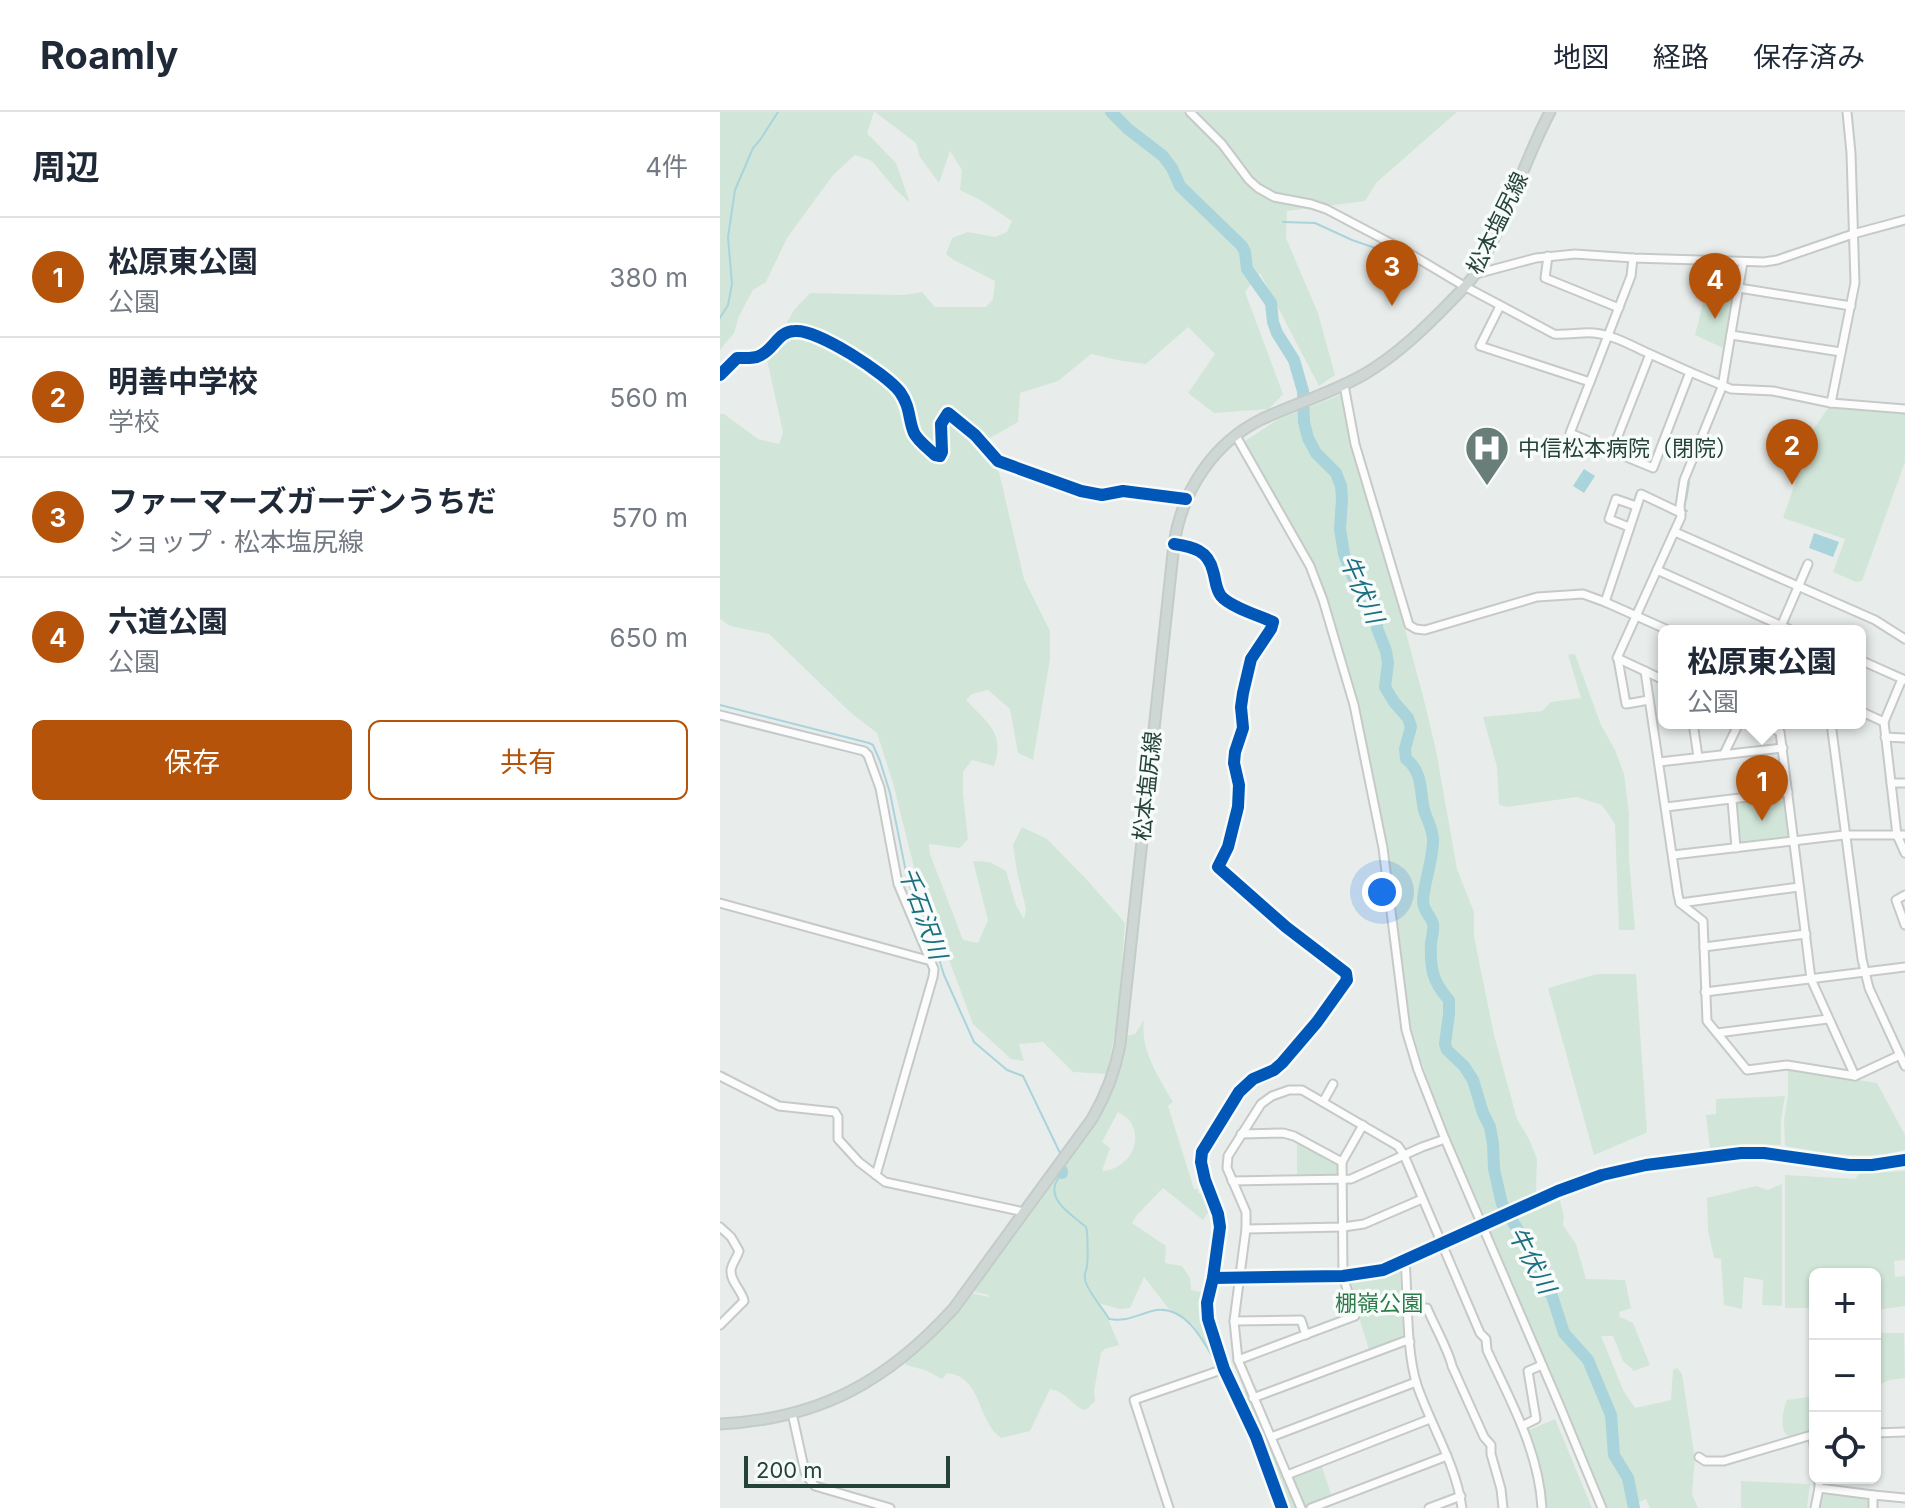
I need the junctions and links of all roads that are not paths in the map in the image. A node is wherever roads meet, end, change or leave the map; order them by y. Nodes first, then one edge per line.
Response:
1 (1190, 112) edge
2 (1550, 112) edge
3 (1847, 112) edge
4 (1905, 220) edge
5 (1853, 234) junction
6 (1548, 256) junction
7 (1633, 258) junction
8 (1743, 262) junction
9 (1476, 274) junction
10 (1464, 286) junction
11 (1739, 288) junction
12 (1500, 306) junction
13 (1851, 306) junction
14 (1619, 308) junction
15 (1731, 335) junction
16 (1608, 336) junction
17 (1841, 352) junction
18 (1650, 354) junction
19 (1690, 372) junction
20 (720, 375) edge
21 (1590, 382) junction
22 (1340, 387) junction
23 (1722, 387) junction
24 (1831, 403) junction
25 (1905, 409) edge
26 (1238, 434) junction
27 (1612, 451) junction
28 (1186, 499) junction
29 (1636, 506) junction
30 (1681, 513) junction
31 (1629, 527) junction
32 (1675, 532) junction
33 (1174, 544) junction
34 (1808, 564) dead end
35 (1657, 570) junction
36 (1798, 587) junction
37 (1605, 602) junction
38 (1636, 616) junction
39 (1774, 625) edge
40 (1781, 625) edge
41 (1658, 626) edge
42 (1905, 639) edge
43 (1618, 659) junction
44 (1866, 663) edge
45 (1645, 671) junction
46 (1658, 677) edge
47 (1904, 679) edge
48 (1649, 700) junction
49 (1866, 714) edge
50 (720, 715) edge
51 (1884, 722) junction
52 (1694, 729) edge
53 (1736, 729) edge
54 (1774, 729) edge
55 (1832, 729) edge
56 (1885, 737) junction
57 (1905, 738) edge
58 (1783, 748) junction
59 (1724, 754) junction
60 (1698, 757) junction
61 (1659, 762) junction
62 (1891, 783) junction
63 (1905, 783) edge
64 (1788, 792) junction
65 (1732, 800) junction
66 (1666, 807) junction
67 (1844, 835) junction
68 (1901, 835) edge
69 (1794, 841) junction
70 (1736, 848) junction
71 (1905, 853) edge
72 (1673, 855) junction
73 (1799, 887) junction
74 (1905, 895) edge
75 (720, 903) edge
76 (1680, 903) junction
77 (1905, 925) edge
78 (1806, 934) junction
79 (1704, 947) junction
80 (931, 961) junction
81 (1905, 967) edge
82 (1865, 973) junction
83 (1811, 979) junction
84 (1705, 992) junction
85 (1828, 1019) junction
86 (1717, 1033) junction
87 (1900, 1055) junction
88 (1905, 1066) edge
89 (720, 1076) edge
90 (1855, 1076) junction
91 (1333, 1084) dead end
92 (1323, 1102) junction
93 (1363, 1125) junction
94 (1241, 1134) junction
95 (1445, 1139) junction
96 (1404, 1155) junction
97 (1905, 1160) edge
98 (1342, 1162) junction
99 (876, 1175) junction
100 (1342, 1179) junction
101 (1232, 1181) junction
102 (1422, 1199) junction
103 (1024, 1212) junction
104 (1483, 1224) junction
105 (720, 1227) edge
106 (1343, 1227) junction
107 (1246, 1229) junction
108 (1441, 1243) junction
109 (1405, 1260) junction
110 (1343, 1276) junction
111 (1213, 1278) junction
112 (1239, 1278) junction
113 (1408, 1308) junction
114 (1234, 1321) junction
115 (720, 1325) edge
116 (1306, 1335) junction
117 (1410, 1342) junction
118 (1238, 1360) junction
119 (1542, 1365) junction
120 (1221, 1370) junction
121 (1416, 1382) junction
122 (1253, 1398) junction
123 (792, 1413) junction
124 (1430, 1419) junction
125 (720, 1424) edge
126 (1522, 1426) junction
127 (1905, 1432) edge
128 (1881, 1433) edge
129 (1809, 1436) edge
130 (1271, 1437) junction
131 (1447, 1456) junction
132 (1699, 1457) dead end
133 (1287, 1475) junction
134 (1819, 1484) edge
135 (1819, 1488) junction
136 (1873, 1495) junction
137 (1461, 1496) junction
138 (1905, 1498) edge
139 (890, 1508) edge
140 (1169, 1508) edge
141 (1282, 1508) edge
142 (1301, 1508) edge
143 (1311, 1508) edge
144 (1429, 1508) edge
145 (1462, 1508) edge
146 (1503, 1508) edge
147 (1542, 1508) edge
148 (1602, 1508) edge
149 (1815, 1508) edge
150 (1873, 1508) edge

1 - 10 street
2 - 9 main road, 松本塩尻線
3 - 5 street
4 - 5 street
5 - 8 street
5 - 13 street
6 - 7 street
6 - 9 street
6 - 14 street
7 - 8 street
7 - 14 street
8 - 11 street
9 - 10 main road, 松本塩尻線
10 - 12 street
10 - 22 main road, 松本塩尻線
11 - 13 street
11 - 15 street
12 - 16 street
12 - 21 street
13 - 17 street
14 - 16 street
15 - 17 street
15 - 23 street
16 - 18 street
16 - 21 street
17 - 24 street
18 - 19 street
18 - 27 street
19 - 23 street
19 - 27 street
20 - 28 street
21 - 27 street
22 - 26 main road, 松本塩尻線
22 - 37 street
23 - 24 street
23 - 30 street
24 - 25 street
26 - 28 main road, 松本塩尻線
26 - 95 street
28 - 33 main road, 松本塩尻線
29 - 30 street
29 - 31 street
29 - 31 street
30 - 32 street
31 - 37 street
32 - 35 street
32 - 36 street
33 - 103 main road, 松本塩尻線
33 - 111 street
34 - 36 street
35 - 38 street
35 - 39 street
36 - 40 street
36 - 42 street
37 - 38 street
38 - 41 street
38 - 43 street
43 - 45 street
43 - 48 street
44 - 47 street
45 - 46 street
45 - 48 street
47 - 51 street
48 - 61 street
49 - 51 street
50 - 80 street
51 - 56 street
52 - 60 street
53 - 59 street
54 - 58 street
55 - 67 street
56 - 57 street
56 - 62 street
58 - 59 street
58 - 64 street
59 - 60 street
60 - 61 street
61 - 66 street
62 - 63 street
62 - 68 street
64 - 65 street
64 - 69 street
65 - 66 street
65 - 70 street
66 - 72 street
67 - 68 street
67 - 69 street
67 - 82 street
68 - 71 street
69 - 70 street
69 - 73 street
70 - 72 street
72 - 76 street
73 - 76 street
73 - 78 street
74 - 77 street
75 - 80 street
76 - 79 street
78 - 79 street
78 - 83 street
79 - 84 street
80 - 99 street
81 - 82 street
82 - 83 street
82 - 87 street
83 - 84 street
83 - 85 street
84 - 86 street
85 - 86 street
85 - 90 street
86 - 90 street
87 - 88 street
87 - 90 street
89 - 99 street
91 - 92 street
92 - 93 street
92 - 94 street
93 - 96 street
93 - 98 street
94 - 98 street
94 - 101 street
95 - 96 street
95 - 104 street
96 - 100 street
96 - 102 street
97 - 104 street
98 - 100 street
99 - 103 street
100 - 101 street
100 - 106 street
101 - 107 street
102 - 106 street
102 - 108 street
103 - 123 main road, 松本塩尻線
104 - 108 street
104 - 119 street
105 - 115 street
106 - 107 street
106 - 110 street
107 - 112 street
108 - 109 street
108 - 126 street
109 - 110 street
109 - 113 street
110 - 112 street
110 - 116 street
111 - 112 street
111 - 120 street
112 - 114 street
113 - 117 street
113 - 146 street
114 - 116 street
114 - 118 street
116 - 118 street
117 - 121 street
117 - 122 street
118 - 122 street
119 - 126 street
119 - 148 street
120 - 140 street
120 - 141 street
121 - 124 street
121 - 130 street
122 - 130 street
123 - 125 main road, 松本塩尻線
123 - 139 street
124 - 131 street
124 - 133 street
126 - 147 street
127 - 128 street
129 - 132 street
130 - 133 street
131 - 137 street
131 - 143 street
133 - 142 street
134 - 135 street
135 - 136 street
135 - 149 street
136 - 138 street
136 - 150 street
137 - 144 street
137 - 145 street

